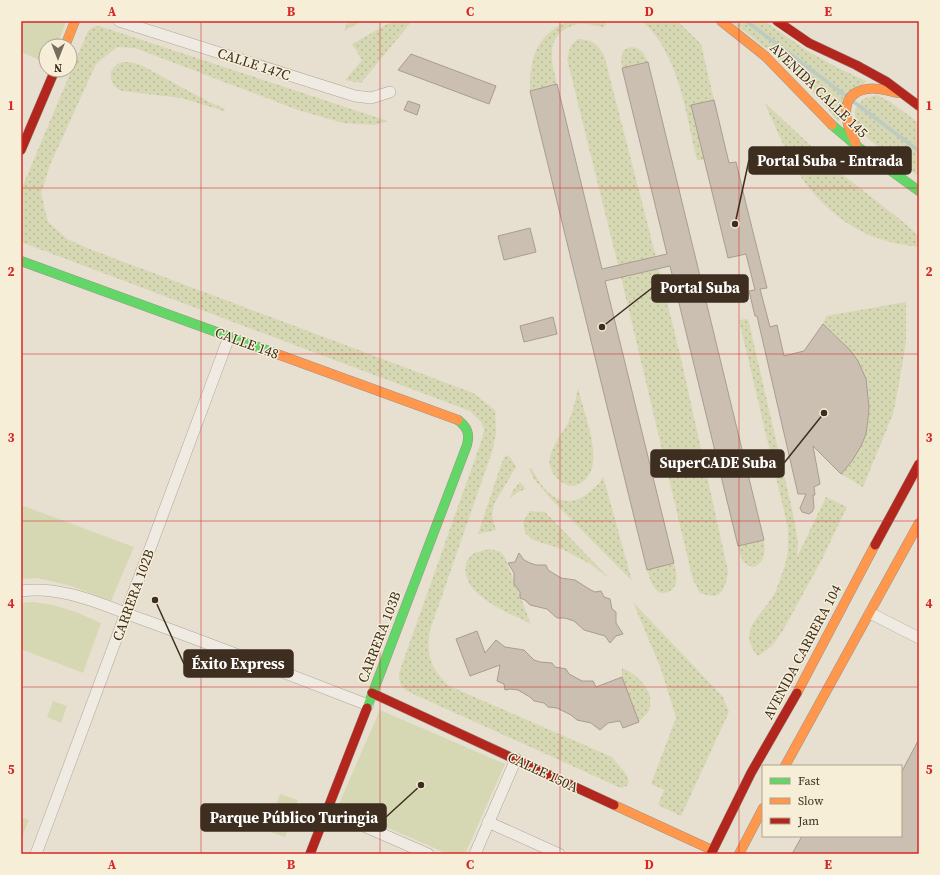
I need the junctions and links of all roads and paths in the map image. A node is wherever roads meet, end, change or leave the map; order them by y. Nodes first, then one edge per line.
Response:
1 (75, 21) edge
2 (119, 21) edge
3 (721, 21) edge
4 (777, 21) edge
5 (68, 38) edge
6 (52, 78) edge
7 (390, 92) dead end
8 (903, 94) junction
9 (919, 106) edge
10 (858, 147) junction
11 (21, 150) edge
12 (919, 191) edge
13 (21, 261) edge
14 (229, 337) junction
15 (469, 430) joint
16 (919, 464) edge
17 (919, 524) edge
18 (21, 591) edge
19 (126, 614) junction
20 (870, 614) junction
21 (919, 638) edge
22 (372, 693) junction
23 (368, 705) junction
24 (516, 759) junction
25 (786, 765) edge
26 (762, 766) edge
27 (751, 773) junction
28 (327, 810) junction
29 (762, 810) edge
30 (488, 822) junction
31 (403, 844) junction
32 (712, 852) edge
33 (36, 854) edge
34 (310, 854) edge
35 (399, 854) edge
36 (428, 854) edge
37 (474, 854) edge
38 (559, 854) edge
39 (739, 854) edge

1 - 5 street
2 - 7 street, CALLE 147C
3 - 10 street, AVENIDA CALLE 145
4 - 8 street, AVENIDA CALLE 145
6 - 11 street
8 - 9 street, AVENIDA CALLE 145
8 - 10 street
10 - 12 street, AVENIDA CALLE 145
13 - 14 street, CALLE 148
14 - 15 street, CALLE 148
14 - 19 street, CARRERA 102B
15 - 22 street, CARRERA 103B
16 - 27 street, AVENIDA CARRERA 104
17 - 20 street
18 - 19 street
19 - 23 street
19 - 33 street, CARRERA 102B
20 - 21 street
20 - 25 street
22 - 23 street, CARRERA 103B
22 - 24 street, CALLE 150A
23 - 28 street, CARRERA 103B
24 - 30 street
24 - 32 street, CALLE 150A
26 - 27 street
27 - 32 street, AVENIDA CARRERA 104
28 - 31 street
28 - 34 street, CARRERA 103B
29 - 39 street
30 - 37 street
30 - 38 street
31 - 35 street
31 - 36 street

